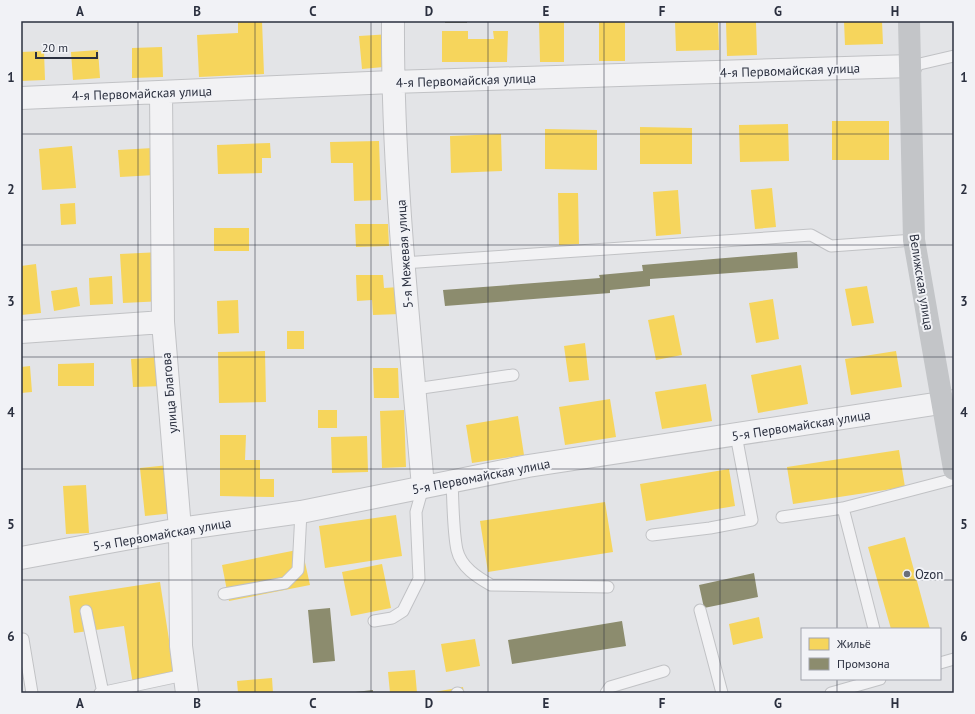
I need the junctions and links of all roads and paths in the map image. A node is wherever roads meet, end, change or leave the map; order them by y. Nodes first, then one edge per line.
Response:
1 (393, 21) edge
2 (909, 21) edge
3 (954, 56) edge
4 (911, 66) junction
5 (392, 82) junction
6 (161, 93) junction
7 (21, 98) edge
8 (914, 240) junction
9 (403, 263) junction
10 (163, 322) junction
11 (21, 332) edge
12 (513, 375) dead end
13 (415, 390) junction
14 (948, 403) edge
15 (736, 435) junction
16 (954, 469) edge
17 (954, 479) edge
18 (452, 482) junction
19 (423, 488) junction
20 (843, 508) junction
21 (301, 512) junction
22 (782, 517) dead end
23 (180, 529) junction
24 (652, 535) dead end
25 (21, 558) edge
26 (608, 587) dead end
27 (224, 594) dead end
28 (700, 610) dead end
29 (86, 612) dead end
30 (374, 621) dead end
31 (874, 628) edge
32 (23, 639) dead end
33 (954, 659) edge
34 (941, 663) edge
35 (664, 671) dead end
36 (876, 680) edge
37 (186, 684) edge
38 (32, 693) edge
39 (102, 693) edge
40 (606, 693) edge
41 (722, 693) edge
42 (831, 693) edge

1 - 5 street, 5-я Межевая улица
2 - 4 street, Велижская улица
3 - 4 lane
4 - 5 street, 4-я Первомайская улица
4 - 8 street, Велижская улица
5 - 6 street, 4-я Первомайская улица
5 - 9 street, 5-я Межевая улица
6 - 7 street, 4-я Первомайская улица
6 - 10 street, улица Благова
8 - 9 lane
8 - 14 street, Велижская улица
9 - 13 street, 5-я Межевая улица
10 - 11 street
10 - 23 street, улица Благова
12 - 13 lane
13 - 19 street, 5-я Межевая улица
14 - 15 street, 5-я Первомайская улица
14 - 16 street, Велижская улица
15 - 18 street, 5-я Первомайская улица
15 - 24 lane
17 - 20 lane
18 - 19 street, 5-я Первомайская улица
18 - 26 lane
19 - 21 street, 5-я Первомайская улица
19 - 30 lane
20 - 22 lane
20 - 31 lane
21 - 23 street, 5-я Первомайская улица
21 - 27 lane
23 - 25 street, 5-я Первомайская улица
23 - 37 street, улица Благова
28 - 41 lane
29 - 39 lane
32 - 38 lane
33 - 34 lane
35 - 40 lane
36 - 42 lane
37 - 39 lane

